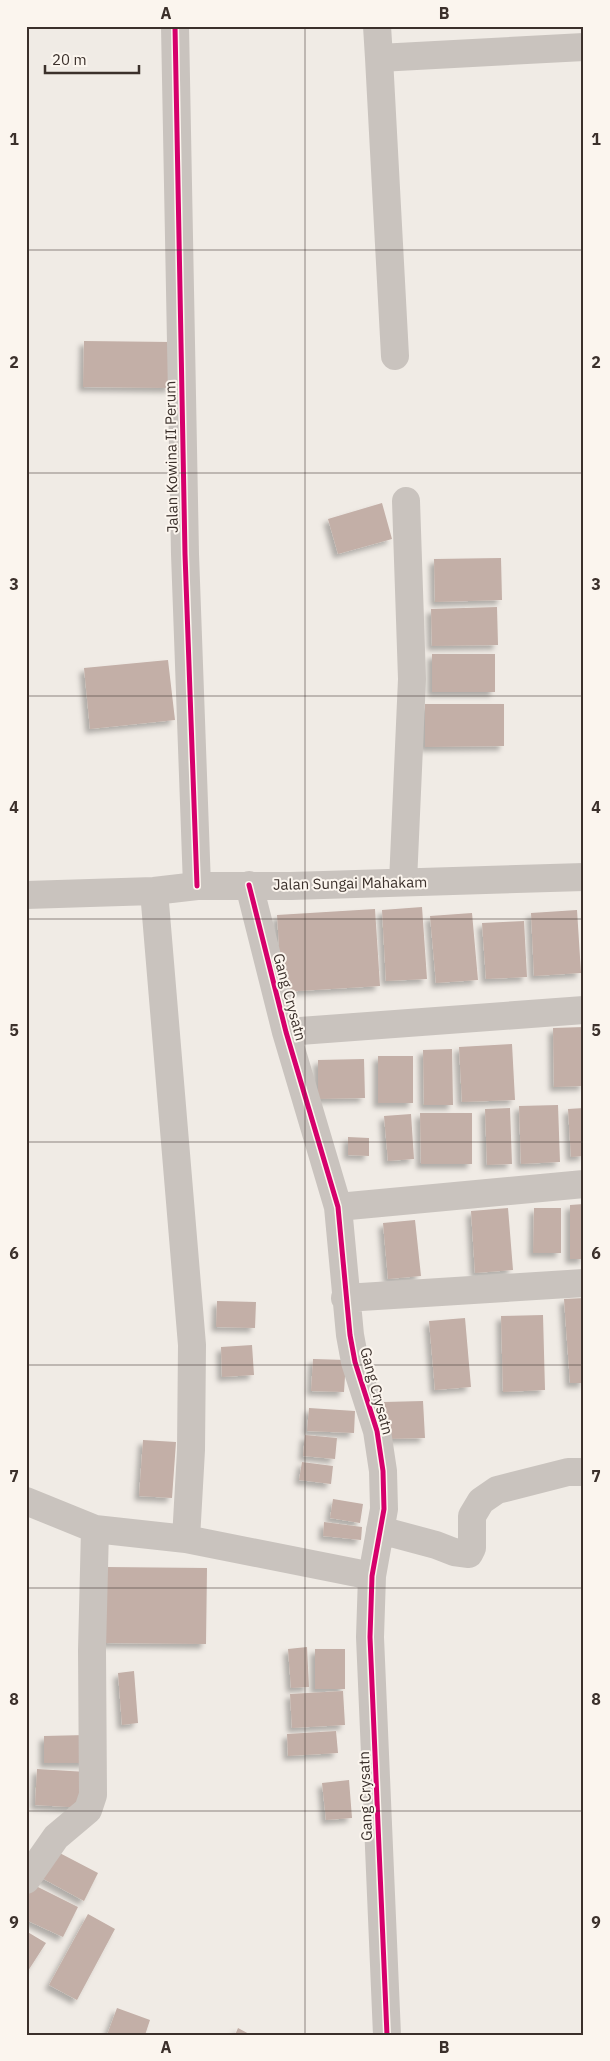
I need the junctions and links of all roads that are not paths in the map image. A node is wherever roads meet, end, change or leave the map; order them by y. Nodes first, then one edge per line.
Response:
1 (175, 26) edge
2 (377, 26) edge
3 (584, 47) edge
4 (379, 58) junction
5 (395, 356) dead end
6 (406, 501) dead end
7 (584, 877) edge
8 (403, 882) junction
9 (249, 885) junction
10 (197, 886) junction
11 (154, 891) junction
12 (26, 895) edge
13 (584, 1010) edge
14 (286, 1032) junction
15 (584, 1184) edge
16 (338, 1207) junction
17 (584, 1283) edge
18 (345, 1298) junction
19 (584, 1472) edge
20 (26, 1501) edge
21 (95, 1529) junction
22 (380, 1530) junction
23 (186, 1539) junction
24 (372, 1576) junction
25 (26, 1880) edge
26 (387, 2035) edge

1 - 10 street, Jalan Kowina II Perum
2 - 4 street
3 - 4 street
4 - 5 street
6 - 8 street
7 - 8 street, Jalan Sungai Mahakam
8 - 9 street, Jalan Sungai Mahakam
9 - 10 street, Jalan Sungai Mahakam
9 - 14 street, Gang Crysatn
10 - 11 street, Jalan Sungai Mahakam
11 - 12 street, Jalan Sungai Mahakam
11 - 23 street
13 - 14 street
14 - 16 street, Gang Crysatn
15 - 16 street
16 - 18 street, Gang Crysatn
17 - 18 street
18 - 22 street, Gang Crysatn
19 - 22 street
20 - 21 street
21 - 23 street
21 - 25 street
22 - 24 street, Gang Crysatn
23 - 24 street
24 - 26 street, Gang Crysatn

